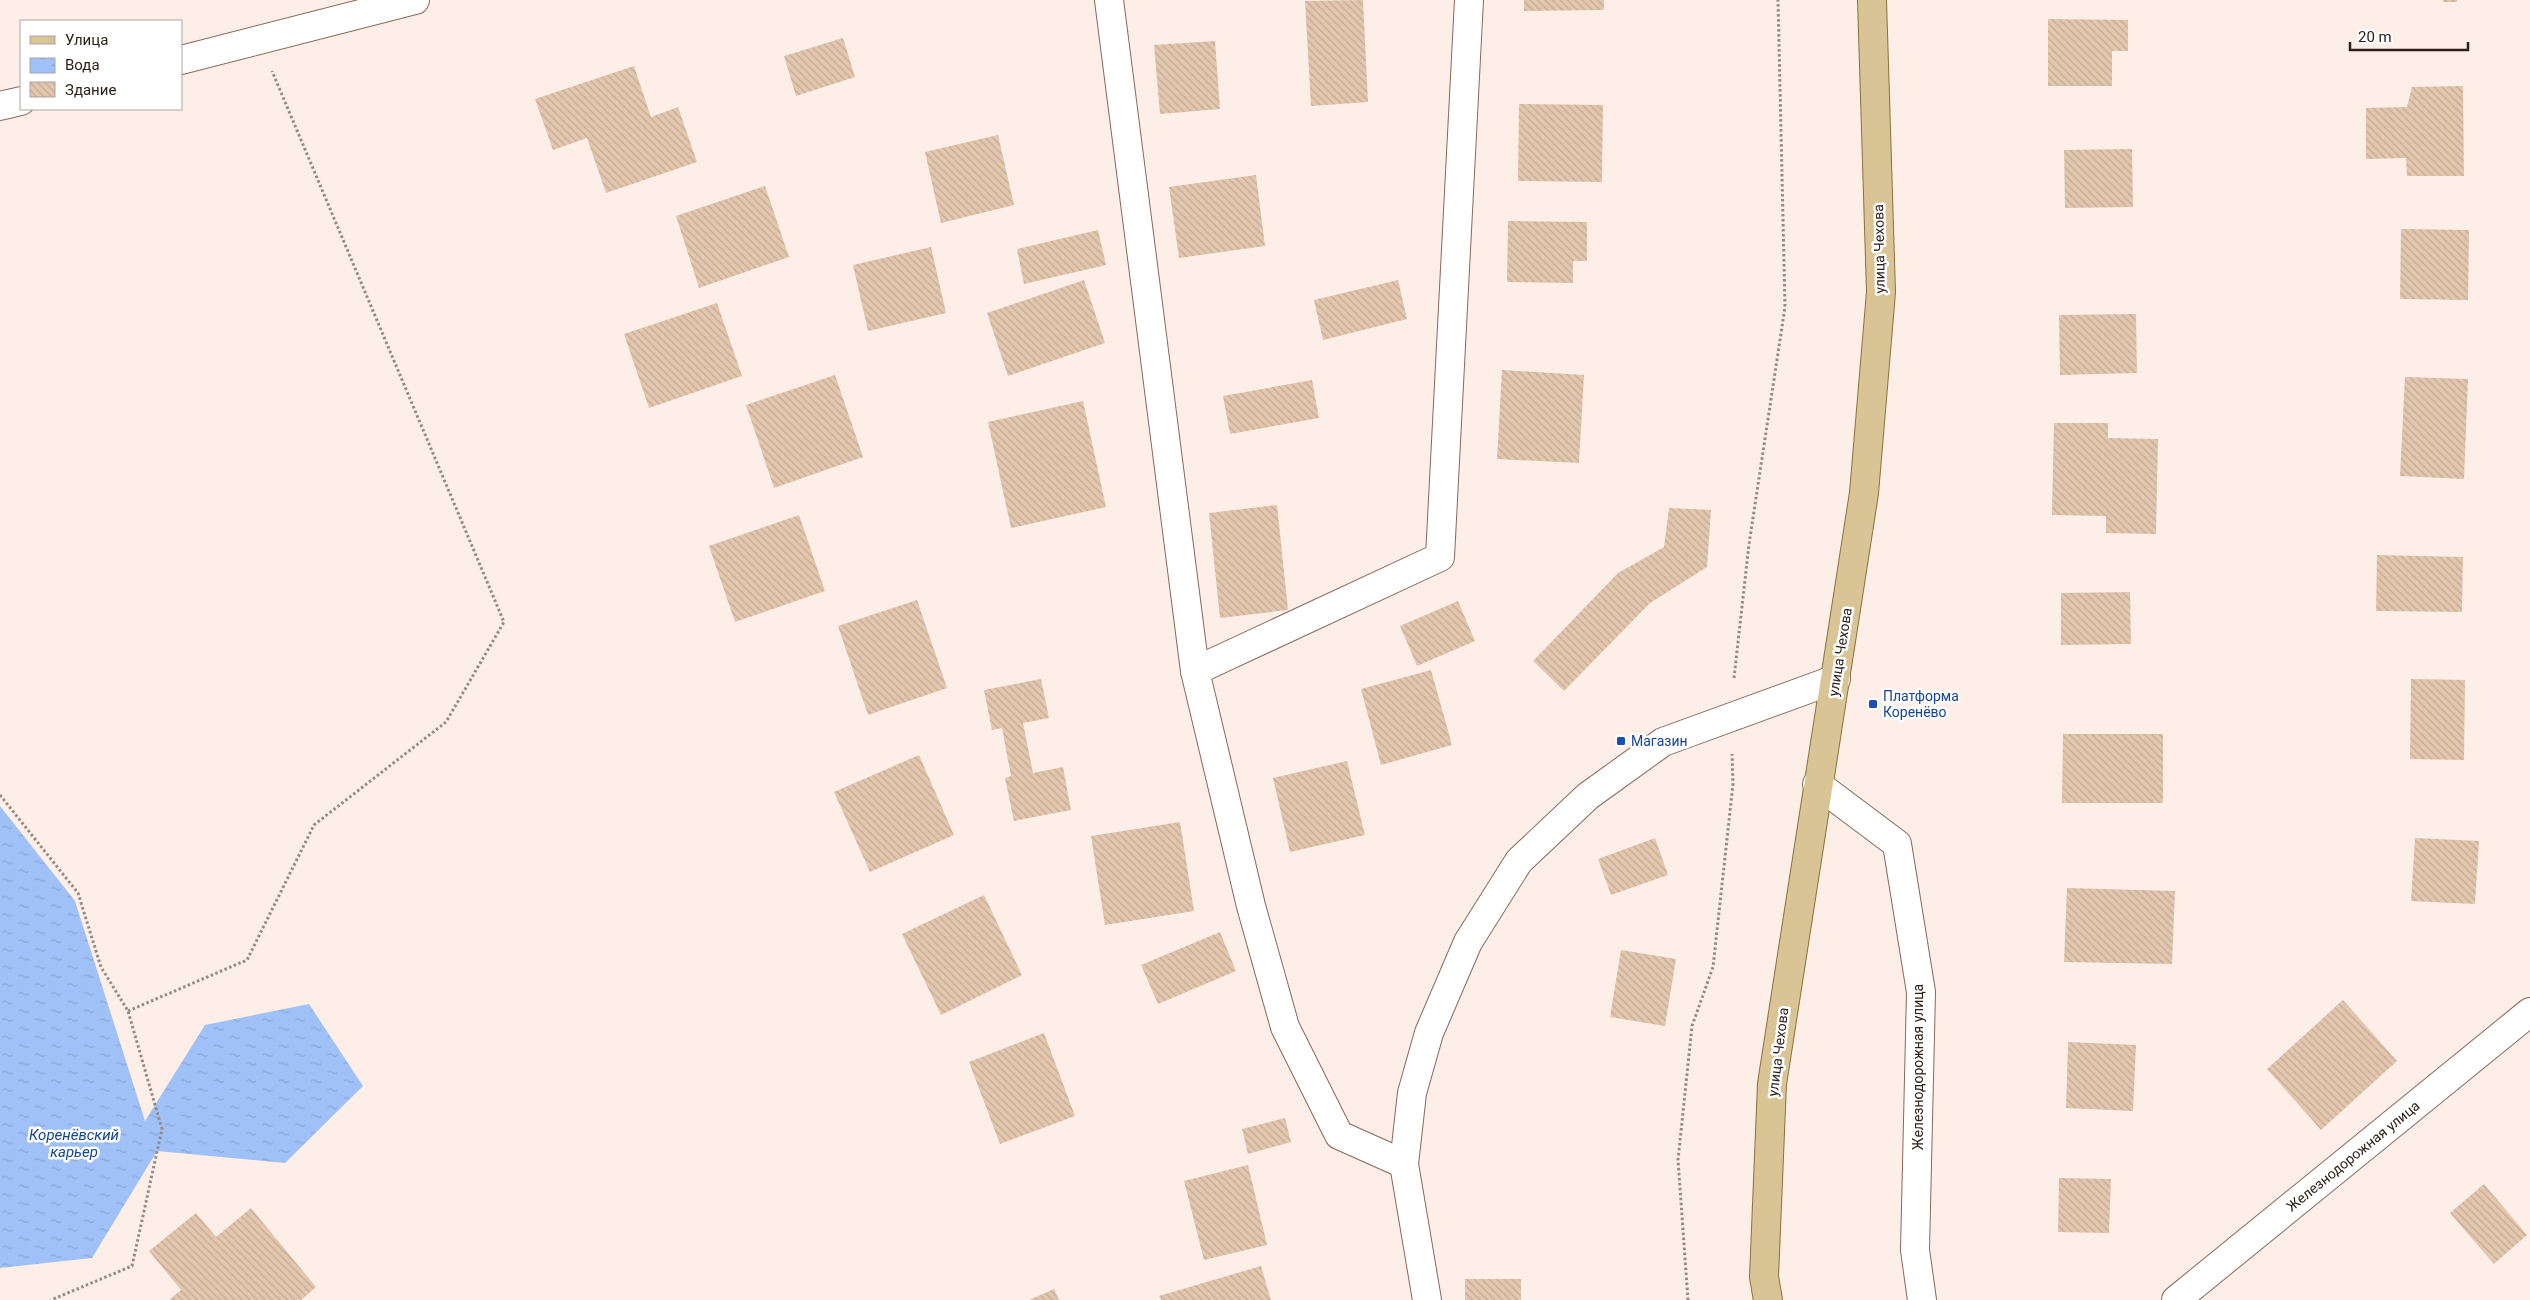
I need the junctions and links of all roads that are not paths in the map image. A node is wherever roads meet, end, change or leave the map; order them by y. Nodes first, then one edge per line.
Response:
1 (415, 0) edge
2 (1109, 0) edge
3 (1469, 0) edge
4 (1872, 0) edge
5 (182, 60) edge
6 (20, 101) edge
7 (0, 106) edge
8 (1196, 671) junction
9 (1836, 679) junction
10 (1817, 784) junction
11 (2530, 1012) edge
12 (1404, 1164) junction
13 (1426, 1300) edge
14 (1768, 1300) edge
15 (1922, 1300) edge
16 (2176, 1300) edge

1 - 5 street
2 - 8 street
3 - 8 street
4 - 9 main road, улица Чехова
6 - 7 street
8 - 12 street
9 - 10 main road, улица Чехова
9 - 12 street
10 - 14 main road, улица Чехова
10 - 15 street, Железнодорожная улица
11 - 16 street, Железнодорожная улица
12 - 13 street

